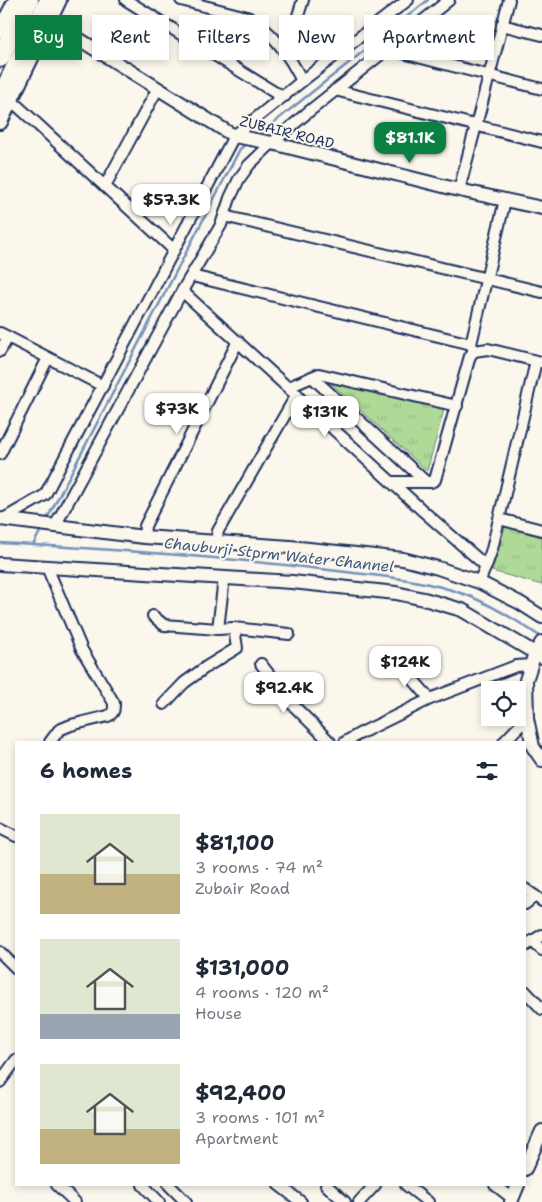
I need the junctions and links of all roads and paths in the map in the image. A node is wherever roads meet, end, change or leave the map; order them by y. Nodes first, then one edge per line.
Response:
1 (16, 0) edge
2 (30, 0) edge
3 (49, 0) edge
4 (60, 0) edge
5 (126, 0) edge
6 (181, 0) edge
7 (303, 0) edge
8 (408, 0) edge
9 (449, 0) edge
10 (508, 0) edge
11 (212, 4) edge
12 (53, 15) edge
13 (298, 15) edge
14 (430, 15) edge
15 (502, 25) junction
16 (0, 31) edge
17 (542, 35) edge
18 (82, 41) edge
19 (279, 45) edge
20 (0, 58) edge
21 (28, 60) edge
22 (290, 60) edge
23 (373, 60) edge
24 (429, 60) edge
25 (489, 76) junction
26 (302, 81) junction
27 (158, 88) junction
28 (542, 89) edge
29 (335, 90) junction
30 (285, 96) junction
31 (5, 99) edge
32 (0, 122) edge
33 (476, 126) junction
34 (238, 136) junction
35 (542, 142) edge
36 (269, 143) junction
37 (105, 186) junction
38 (459, 190) junction
39 (505, 200) junction
40 (542, 208) edge
41 (224, 216) junction
42 (173, 248) junction
43 (192, 276) junction
44 (487, 280) junction
45 (182, 291) junction
46 (542, 292) edge
47 (4, 335) edge
48 (238, 341) junction
49 (473, 347) junction
50 (0, 351) edge
51 (48, 358) junction
52 (539, 361) edge
53 (312, 377) junction
54 (103, 386) junction
55 (293, 390) junction
56 (457, 406) junction
57 (0, 454) edge
58 (392, 482) junction
59 (426, 482) junction
60 (3, 518) edge
61 (499, 519) junction
62 (53, 525) junction
63 (542, 530) edge
64 (144, 537) junction
65 (216, 542) junction
66 (0, 564) edge
67 (486, 566) junction
68 (47, 567) junction
69 (224, 578) junction
70 (479, 582) junction
71 (153, 616) dead end
72 (542, 617) edge
73 (234, 628) junction
74 (218, 629) junction
75 (289, 634) dead end
76 (539, 650) edge
77 (397, 661) dead end
78 (261, 664) dead end
79 (531, 665) junction
80 (430, 699) junction
81 (164, 704) dead end
82 (527, 718) junction
83 (51, 741) edge
84 (329, 741) edge
85 (349, 741) edge
86 (505, 741) edge
87 (542, 760) edge
88 (0, 828) edge
89 (15, 836) edge
90 (526, 890) edge
91 (539, 898) edge
92 (526, 904) edge
93 (542, 935) edge
94 (528, 944) edge
95 (542, 950) edge
96 (0, 952) edge
97 (15, 967) edge
98 (526, 992) edge
99 (542, 1009) edge
100 (15, 1061) edge
101 (0, 1082) edge
102 (542, 1131) edge
103 (526, 1167) edge
104 (58, 1186) edge
105 (143, 1186) edge
106 (170, 1186) edge
107 (280, 1186) edge
108 (327, 1186) edge
109 (373, 1186) edge
110 (407, 1186) edge
111 (496, 1186) edge
112 (518, 1186) edge
113 (289, 1198) edge
114 (511, 1200) edge
115 (75, 1202) edge
116 (159, 1202) edge
117 (186, 1202) edge
118 (301, 1202) edge
119 (345, 1202) edge
120 (359, 1202) edge
121 (428, 1202) edge

1 - 16 main road
2 - 20 highway
3 - 31 highway
4 - 12 main road
5 - 30 street
6 - 11 street
7 - 13 street
8 - 26 street
9 - 14 street
10 - 15 street
11 - 19 street
15 - 17 street
15 - 25 street
18 - 27 street, ZUBAIR ROAD
21 - 31 main road
22 - 26 street
23 - 29 street
24 - 25 street
25 - 28 street
25 - 33 street
26 - 30 street
27 - 34 street, ZUBAIR ROAD
27 - 37 street
29 - 33 street
29 - 36 street
30 - 34 street
31 - 32 main road
31 - 37 street
33 - 35 street
33 - 38 street
34 - 36 street, ZUBAIR ROAD
34 - 42 street
36 - 38 street, ZUBAIR ROAD
36 - 41 street
37 - 42 street
38 - 39 street, ZUBAIR ROAD
39 - 40 street, ZUBAIR ROAD
39 - 44 street
41 - 43 street
41 - 44 street
42 - 54 street
43 - 45 street
43 - 49 street
44 - 46 street
44 - 49 street
45 - 48 street
45 - 62 street
47 - 50 street
47 - 51 street
48 - 55 street
48 - 64 street
49 - 52 street
49 - 56 street
51 - 54 street
51 - 57 street
52 - 61 street
53 - 55 street
53 - 56 street
53 - 59 street
54 - 60 street
55 - 58 street
55 - 65 street
56 - 59 street
58 - 59 street
58 - 67 street
60 - 62 street
61 - 63 street
61 - 67 street
62 - 64 street
64 - 65 street
65 - 70 street
66 - 68 street
67 - 70 street
68 - 69 street
68 - 83 street
69 - 74 street
69 - 76 street
70 - 72 street
71 - 74 street
73 - 74 street
73 - 75 street
73 - 81 street
76 - 79 street
77 - 80 street
78 - 84 street
79 - 80 street
79 - 82 street
80 - 85 street
82 - 86 street
82 - 87 street
88 - 89 street
90 - 91 street
91 - 92 street
93 - 94 street
94 - 95 street
96 - 97 street
98 - 99 street
100 - 101 street
102 - 103 street
104 - 115 street
105 - 116 street
106 - 117 street
107 - 113 street
108 - 119 street
109 - 120 street
110 - 121 street
111 - 114 street
112 - 114 street
113 - 118 street

